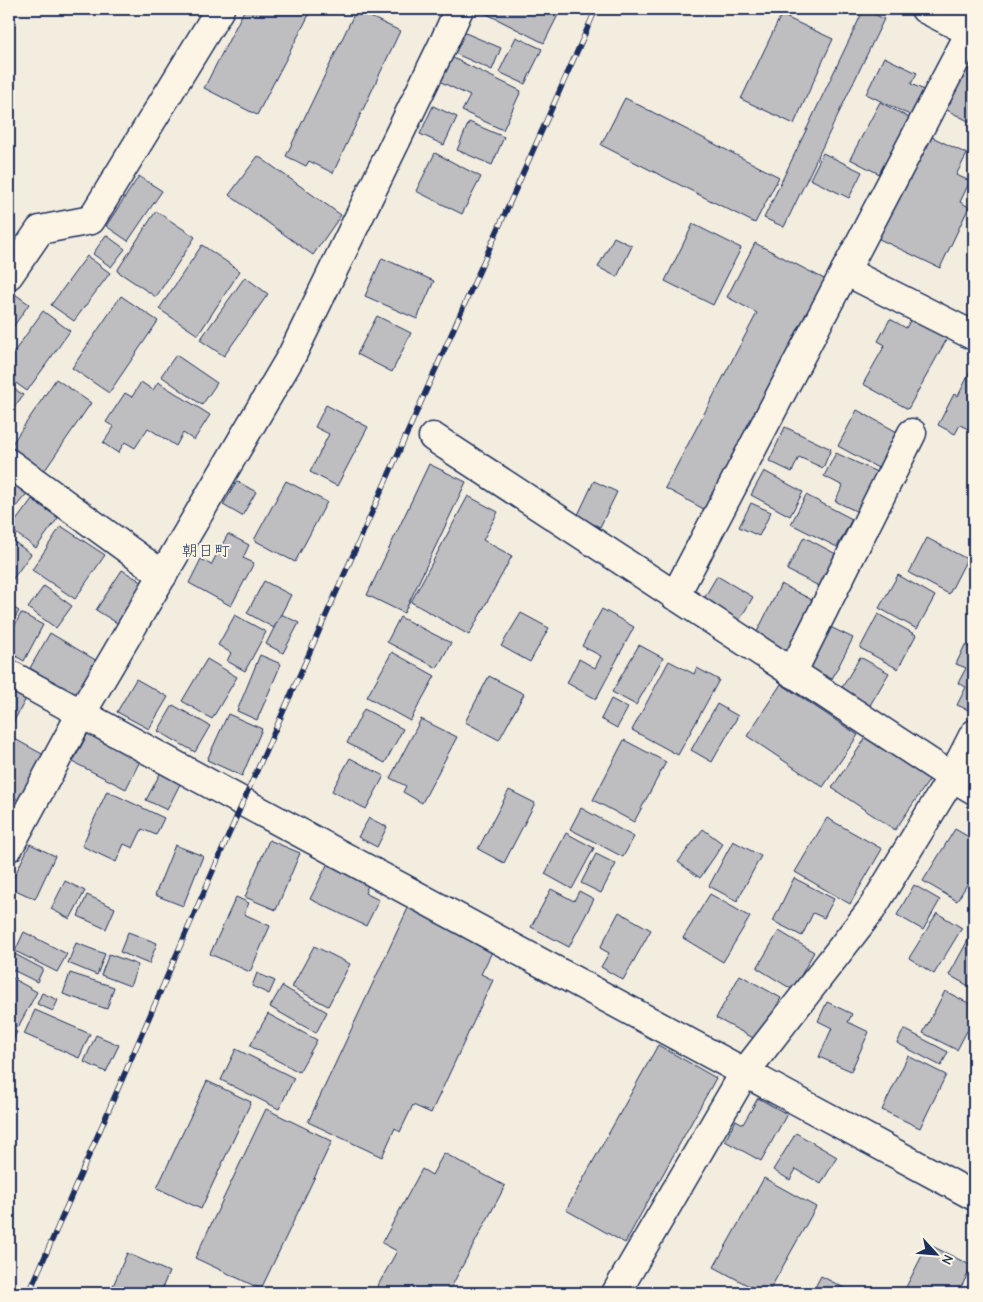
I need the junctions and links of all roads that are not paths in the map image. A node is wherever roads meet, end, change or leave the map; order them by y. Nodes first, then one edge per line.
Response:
1 (220, 9) edge
2 (459, 9) edge
3 (925, 9) edge
4 (973, 30) edge
5 (845, 271) junction
6 (9, 275) edge
7 (974, 336) edge
8 (912, 433) dead end
9 (433, 437) dead end
10 (9, 463) edge
11 (163, 575) junction
12 (675, 596) junction
13 (792, 673) junction
14 (9, 674) edge
15 (81, 714) junction
16 (974, 734) edge
17 (963, 784) edge
18 (9, 847) edge
19 (745, 1072) junction
20 (974, 1196) edge
21 (616, 1293) edge

1 - 6 street
2 - 11 street
3 - 4 street
4 - 5 street
5 - 7 street
5 - 12 street
8 - 13 street
9 - 12 street
10 - 11 street
11 - 15 street
12 - 13 street
13 - 17 street
14 - 15 street
15 - 18 street
15 - 19 street
16 - 17 street
17 - 19 street
19 - 20 street
19 - 21 street

